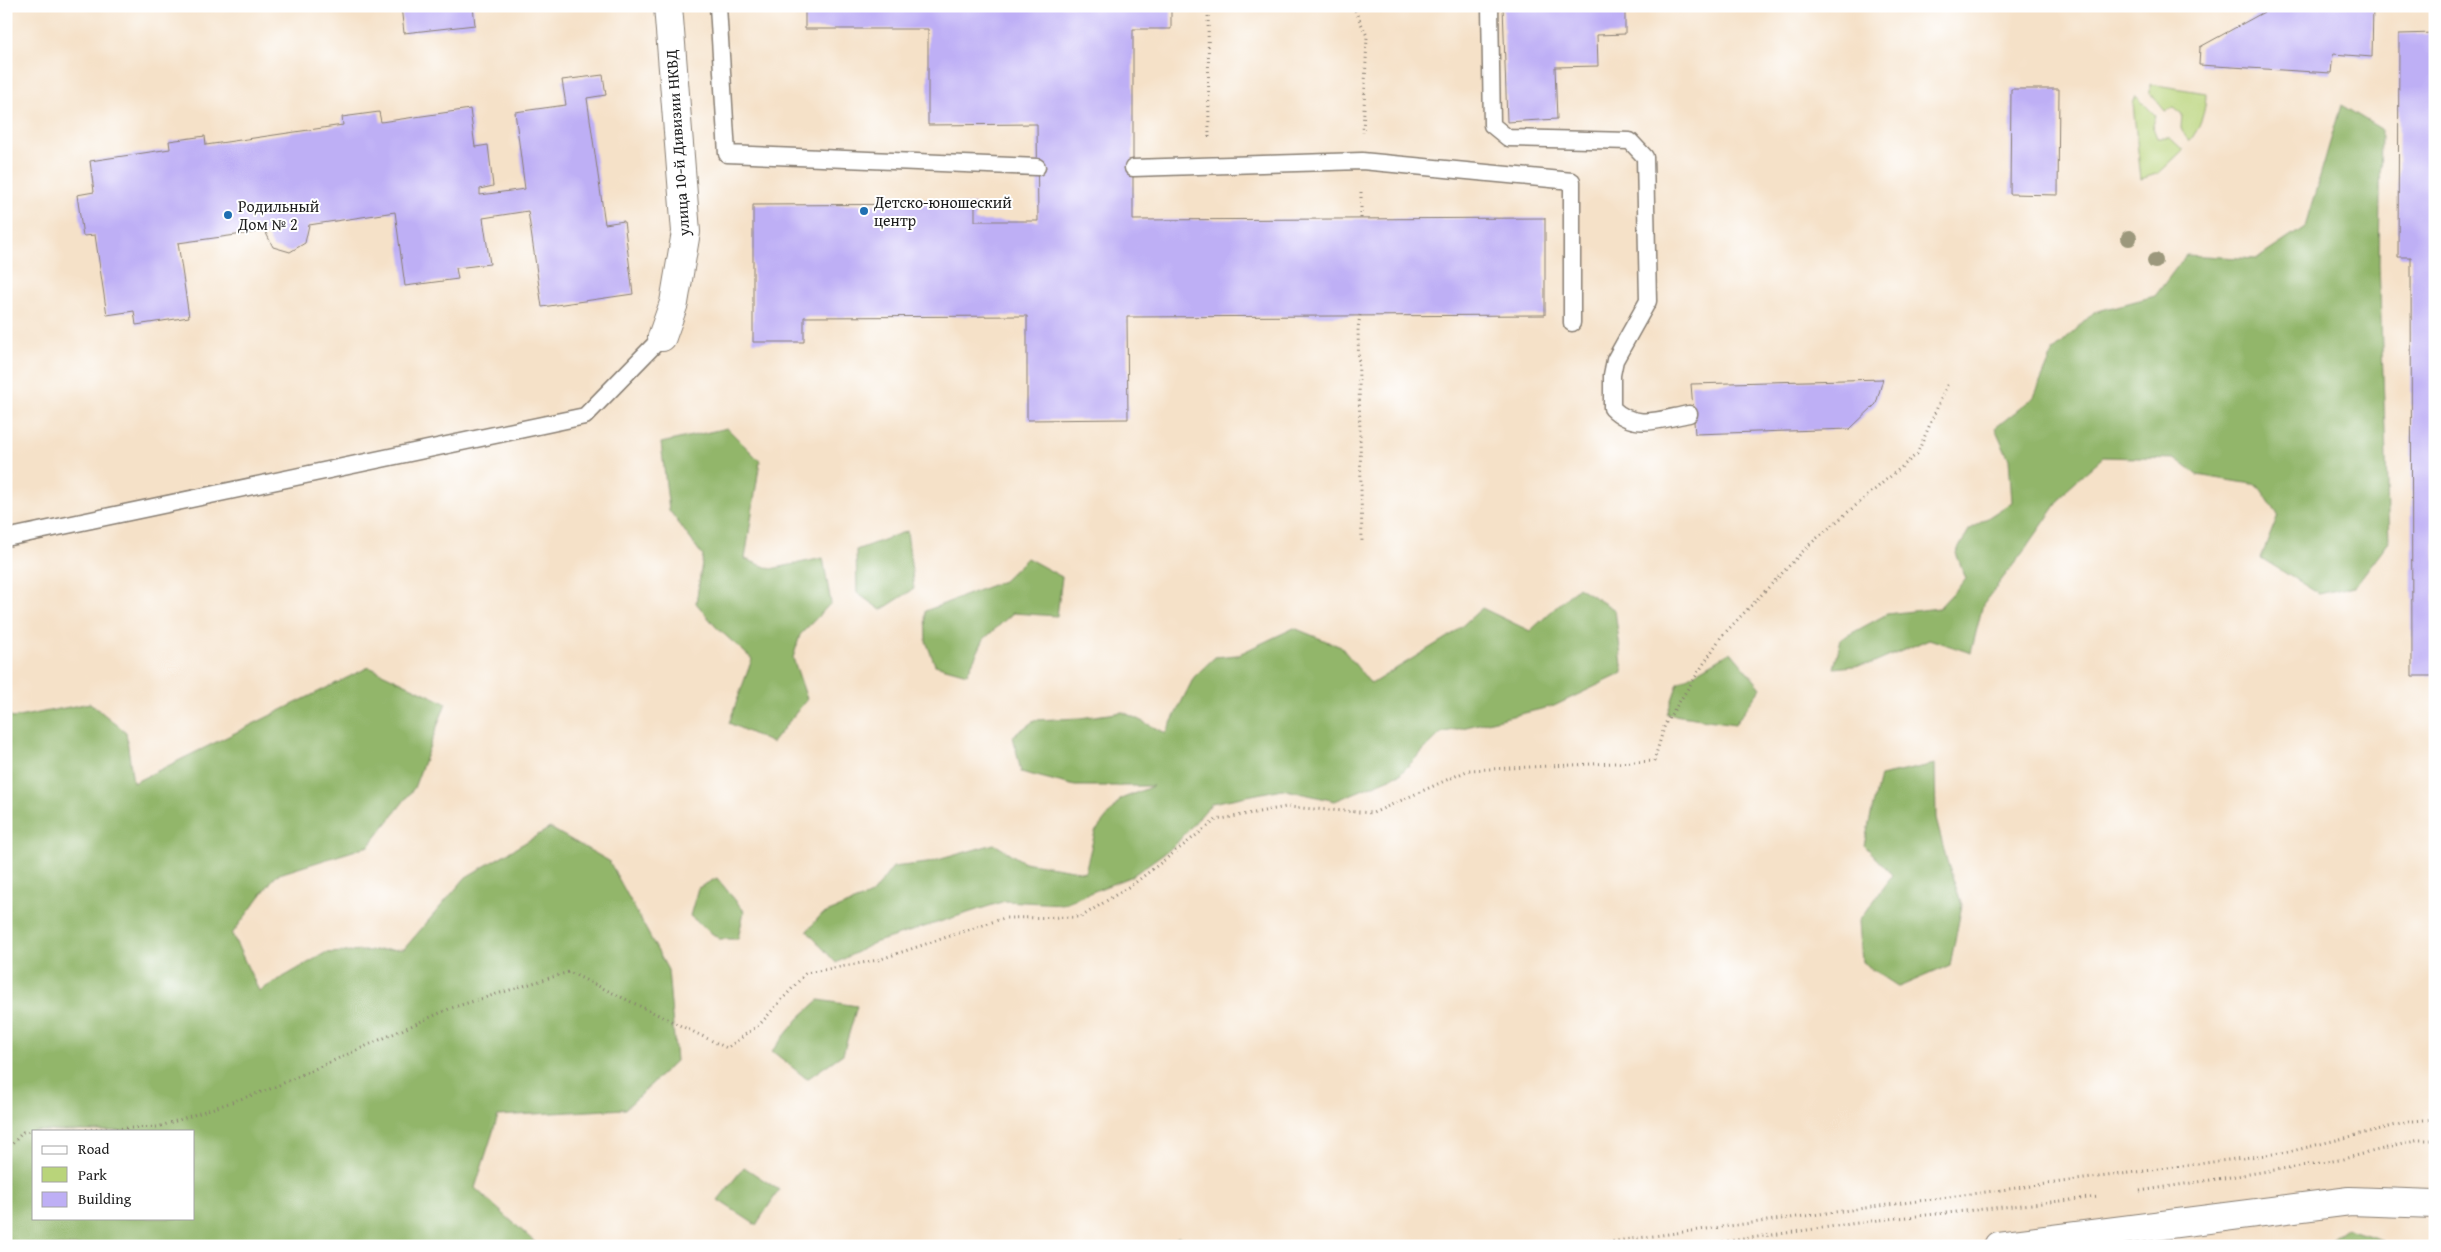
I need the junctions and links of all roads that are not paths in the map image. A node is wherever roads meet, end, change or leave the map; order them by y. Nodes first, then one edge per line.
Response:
1 (668, 6) edge
2 (718, 6) edge
3 (1490, 6) edge
4 (1037, 167) dead end
5 (1133, 168) dead end
6 (1572, 323) dead end
7 (662, 337) joint
8 (1689, 414) dead end
9 (6, 538) edge
10 (2435, 1204) edge
11 (1998, 1246) edge

1 - 7 street, улица 10-й Дивизии НКВД
2 - 4 lane
3 - 8 lane
5 - 6 lane
7 - 9 lane
10 - 11 street

